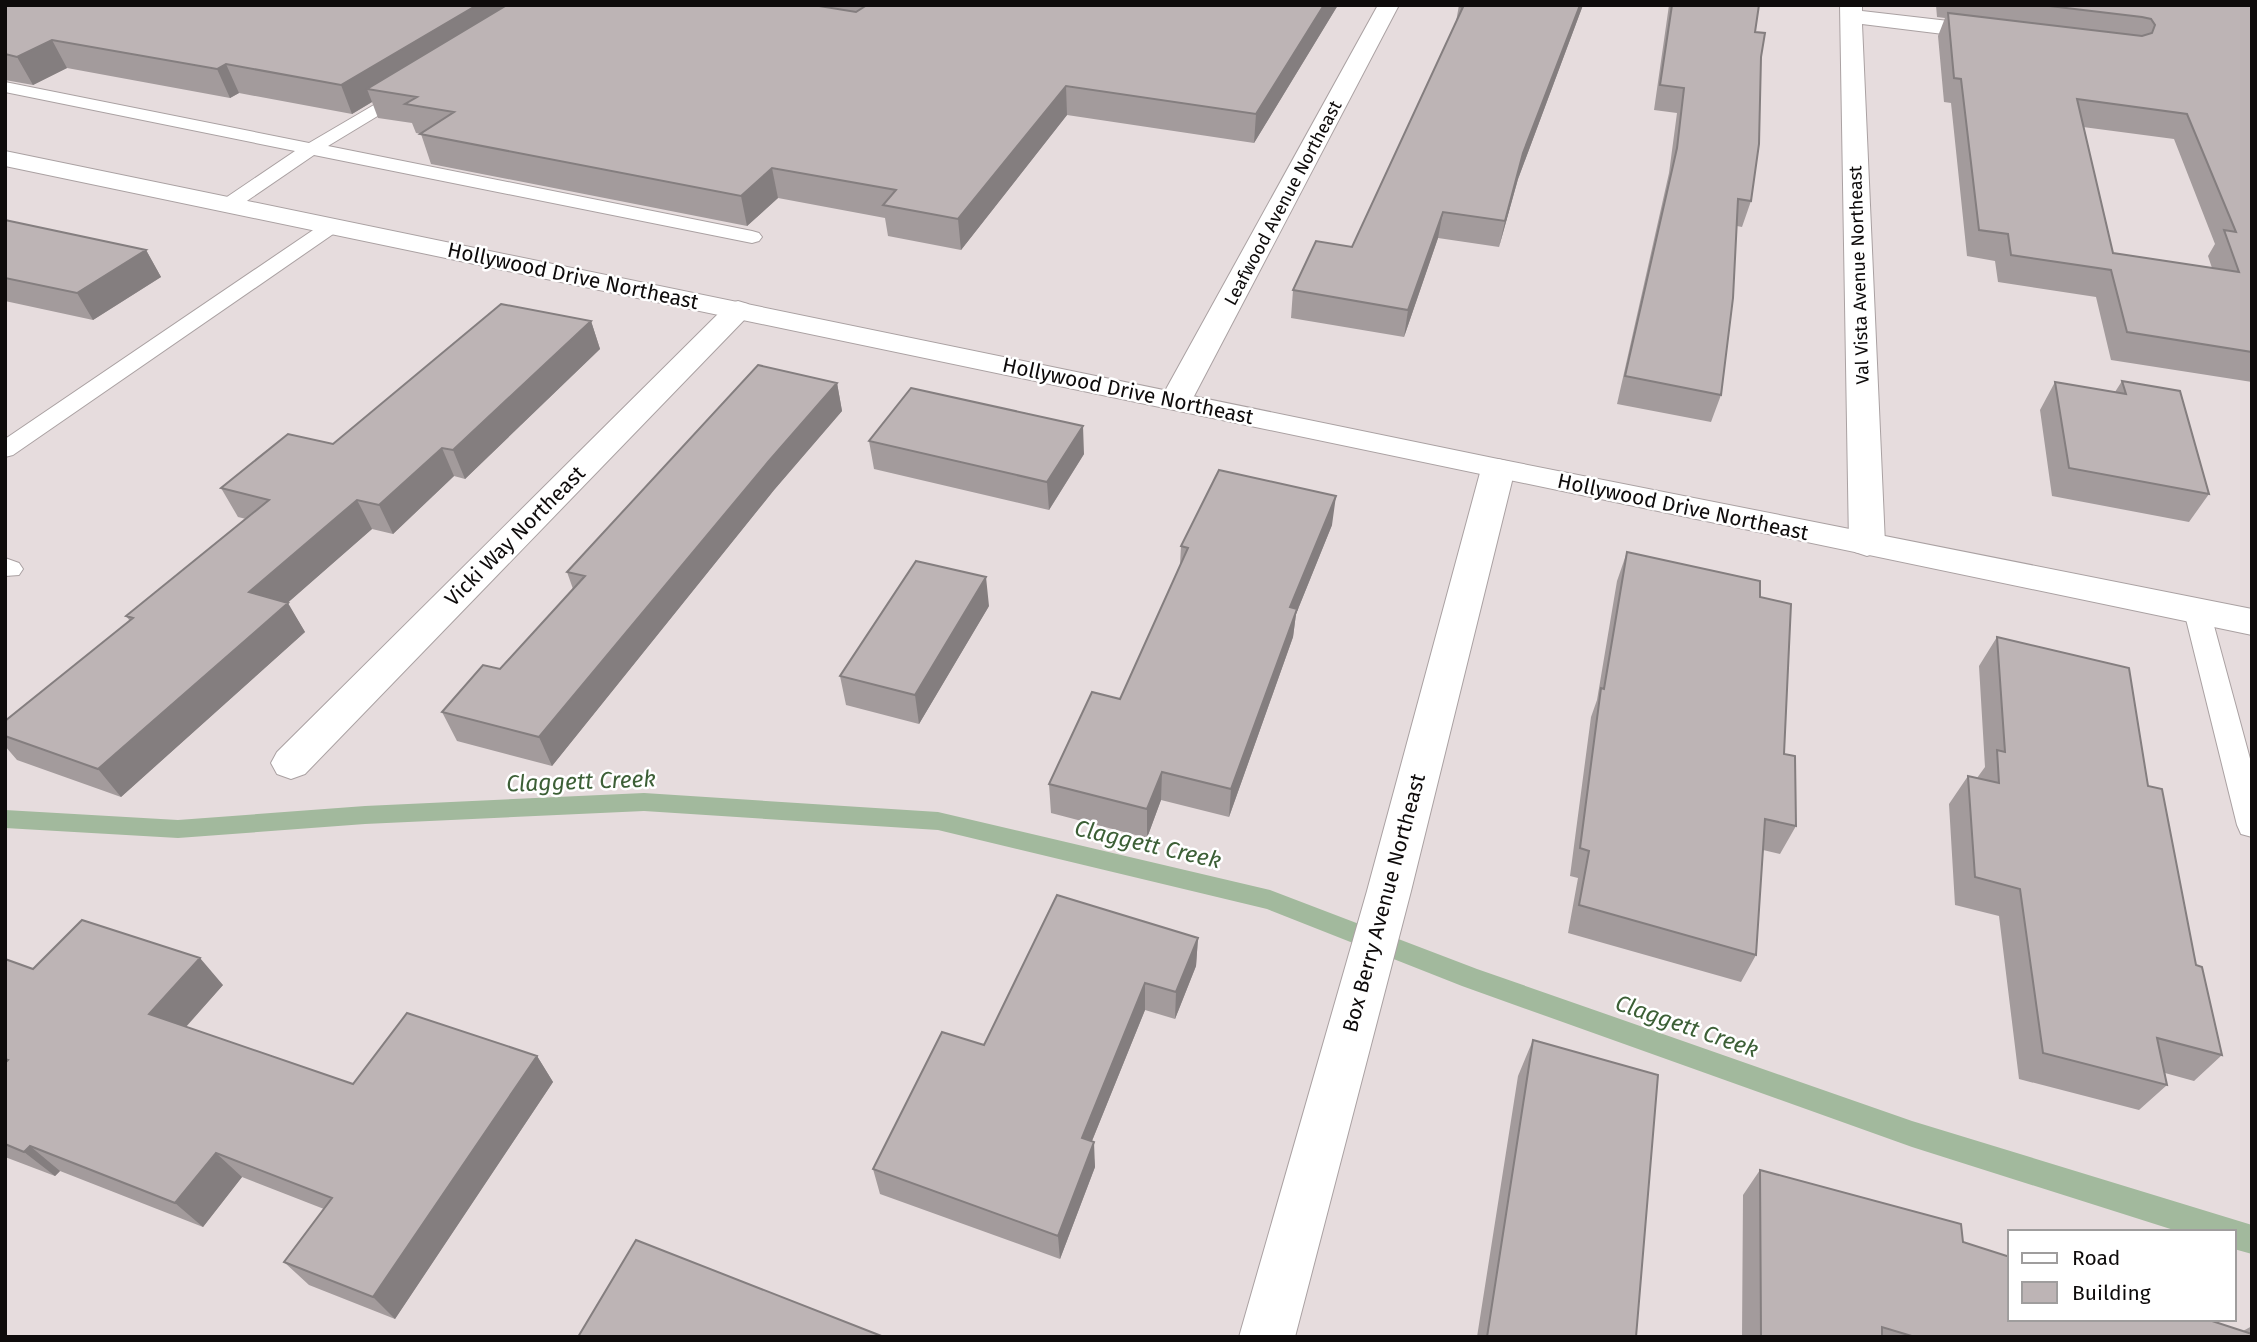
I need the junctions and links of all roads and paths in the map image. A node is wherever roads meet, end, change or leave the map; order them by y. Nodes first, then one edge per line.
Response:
1 (1389, 5) edge
2 (1852, 10) edge
3 (2018, 36) edge
4 (419, 83) edge
5 (5, 87) edge
6 (313, 148) junction
7 (5, 158) edge
8 (228, 205) junction
9 (332, 226) junction
10 (752, 237) dead end
11 (738, 310) junction
12 (1176, 400) junction
13 (5, 450) edge
14 (1498, 469) junction
15 (1867, 544) junction
16 (2197, 611) junction
17 (2252, 622) edge
18 (291, 763) dead end
19 (2252, 825) edge
20 (1266, 1337) edge

1 - 12 street, Leafwood Avenue Northeast
2 - 3 street
2 - 15 street, Val Vista Avenue Northeast
4 - 6 lane
5 - 6 lane
6 - 8 lane
6 - 10 lane
7 - 8 street, Hollywood Drive Northeast
8 - 9 street, Hollywood Drive Northeast
9 - 11 street, Hollywood Drive Northeast
9 - 13 lane
11 - 12 street, Hollywood Drive Northeast
11 - 18 street, Vicki Way Northeast
12 - 14 street, Hollywood Drive Northeast
14 - 15 street, Hollywood Drive Northeast
14 - 20 street, Box Berry Avenue Northeast
15 - 16 street, Hollywood Drive Northeast
16 - 17 street, Hollywood Drive Northeast
16 - 19 lane

